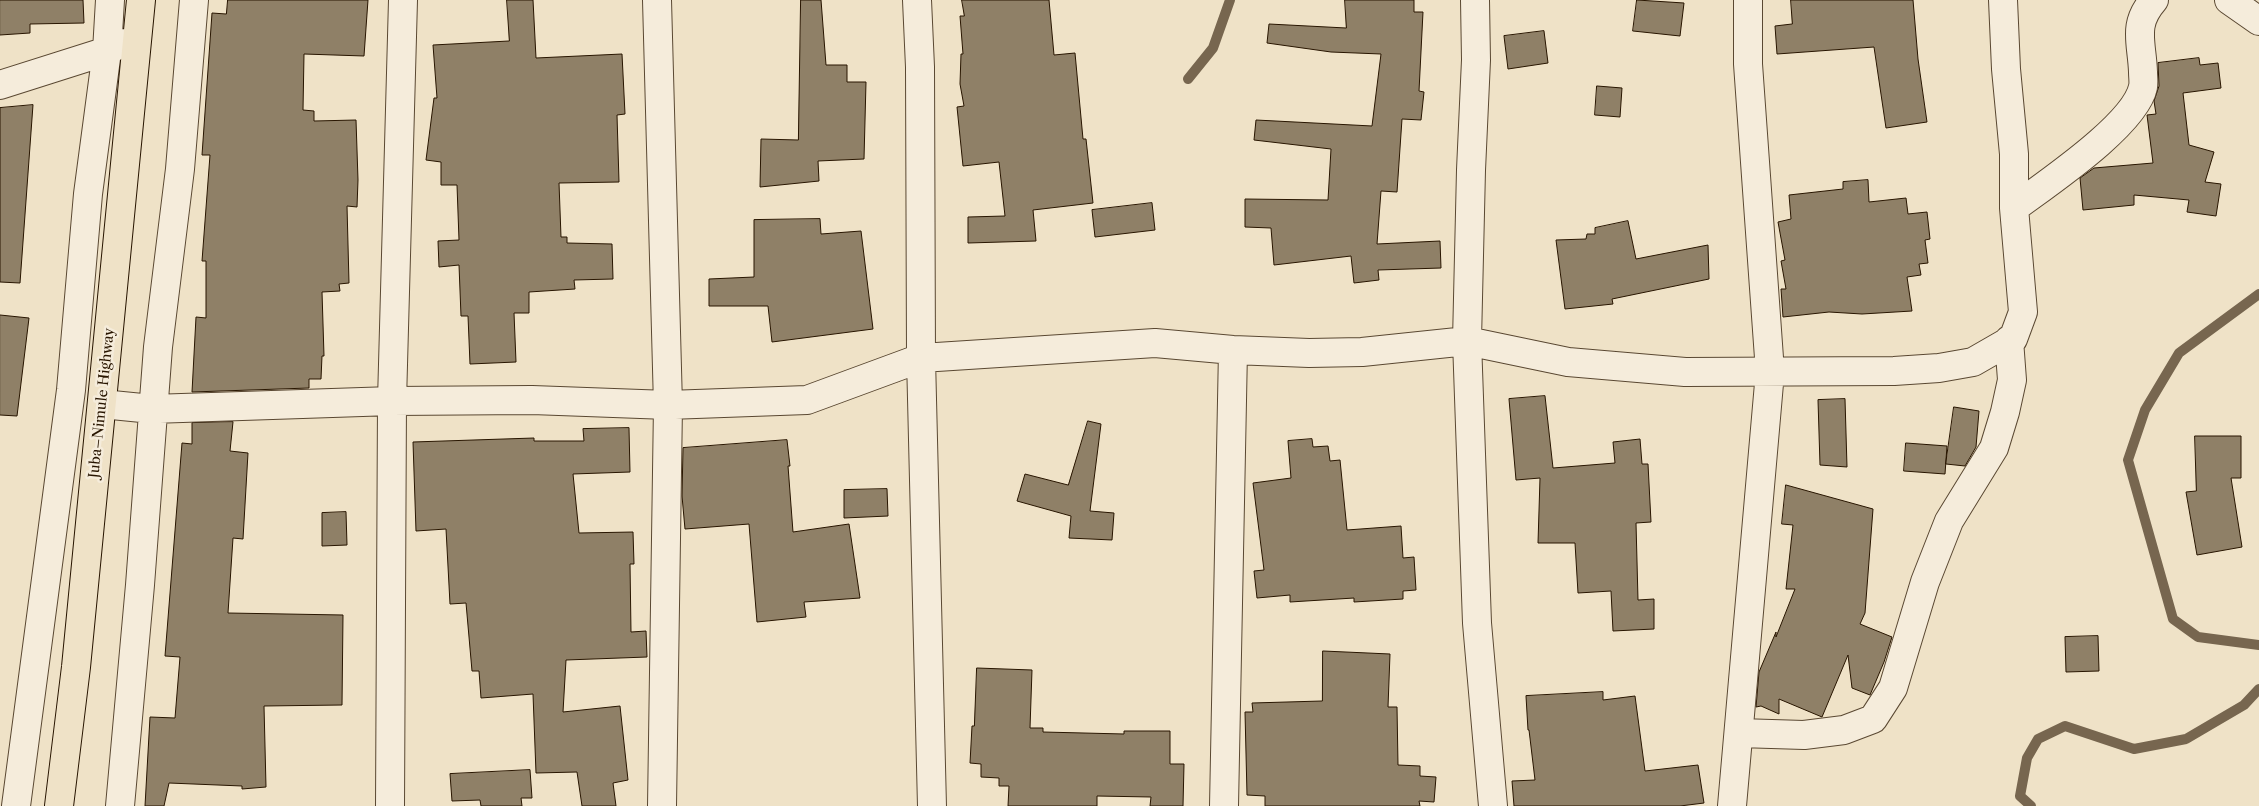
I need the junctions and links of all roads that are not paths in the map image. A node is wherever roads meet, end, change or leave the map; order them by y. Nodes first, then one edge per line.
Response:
1 (110, 0) edge
2 (141, 0) edge
3 (194, 0) edge
4 (404, 0) edge
5 (657, 0) edge
6 (917, 0) edge
7 (1475, 0) edge
8 (1748, 0) edge
9 (2003, 0) edge
10 (2154, 0) edge
11 (2230, 0) edge
12 (2259, 21) edge
13 (139, 34) junction
14 (107, 51) junction
15 (0, 85) edge
16 (2014, 208) junction
17 (2009, 340) junction
18 (1467, 341) junction
19 (1233, 350) junction
20 (921, 358) junction
21 (1770, 372) junction
22 (392, 401) junction
23 (102, 404) junction
24 (668, 405) junction
25 (152, 409) junction
26 (1739, 733) junction
27 (16, 806) edge
28 (59, 806) edge
29 (120, 806) edge
30 (390, 806) edge
31 (662, 806) edge
32 (932, 806) edge
33 (1224, 806) edge
34 (1493, 806) edge
35 (1732, 806) edge

1 - 14 street
2 - 13 main road, Juba–Nimule Highway
3 - 25 street
4 - 22 street
5 - 24 street
6 - 20 street
7 - 18 street
8 - 21 street
9 - 16 street
10 - 16 street
11 - 12 street
13 - 14 street
13 - 23 main road, Juba–Nimule Highway
14 - 15 street
14 - 27 street
16 - 17 street
17 - 21 street
17 - 26 street
18 - 19 street
18 - 21 street
18 - 34 street
19 - 20 street
19 - 33 street
20 - 24 street
20 - 32 street
21 - 26 street
22 - 24 street
22 - 25 street
22 - 30 street
23 - 25 street
23 - 28 main road, Juba–Nimule Highway
24 - 31 street
25 - 29 street
26 - 35 street

